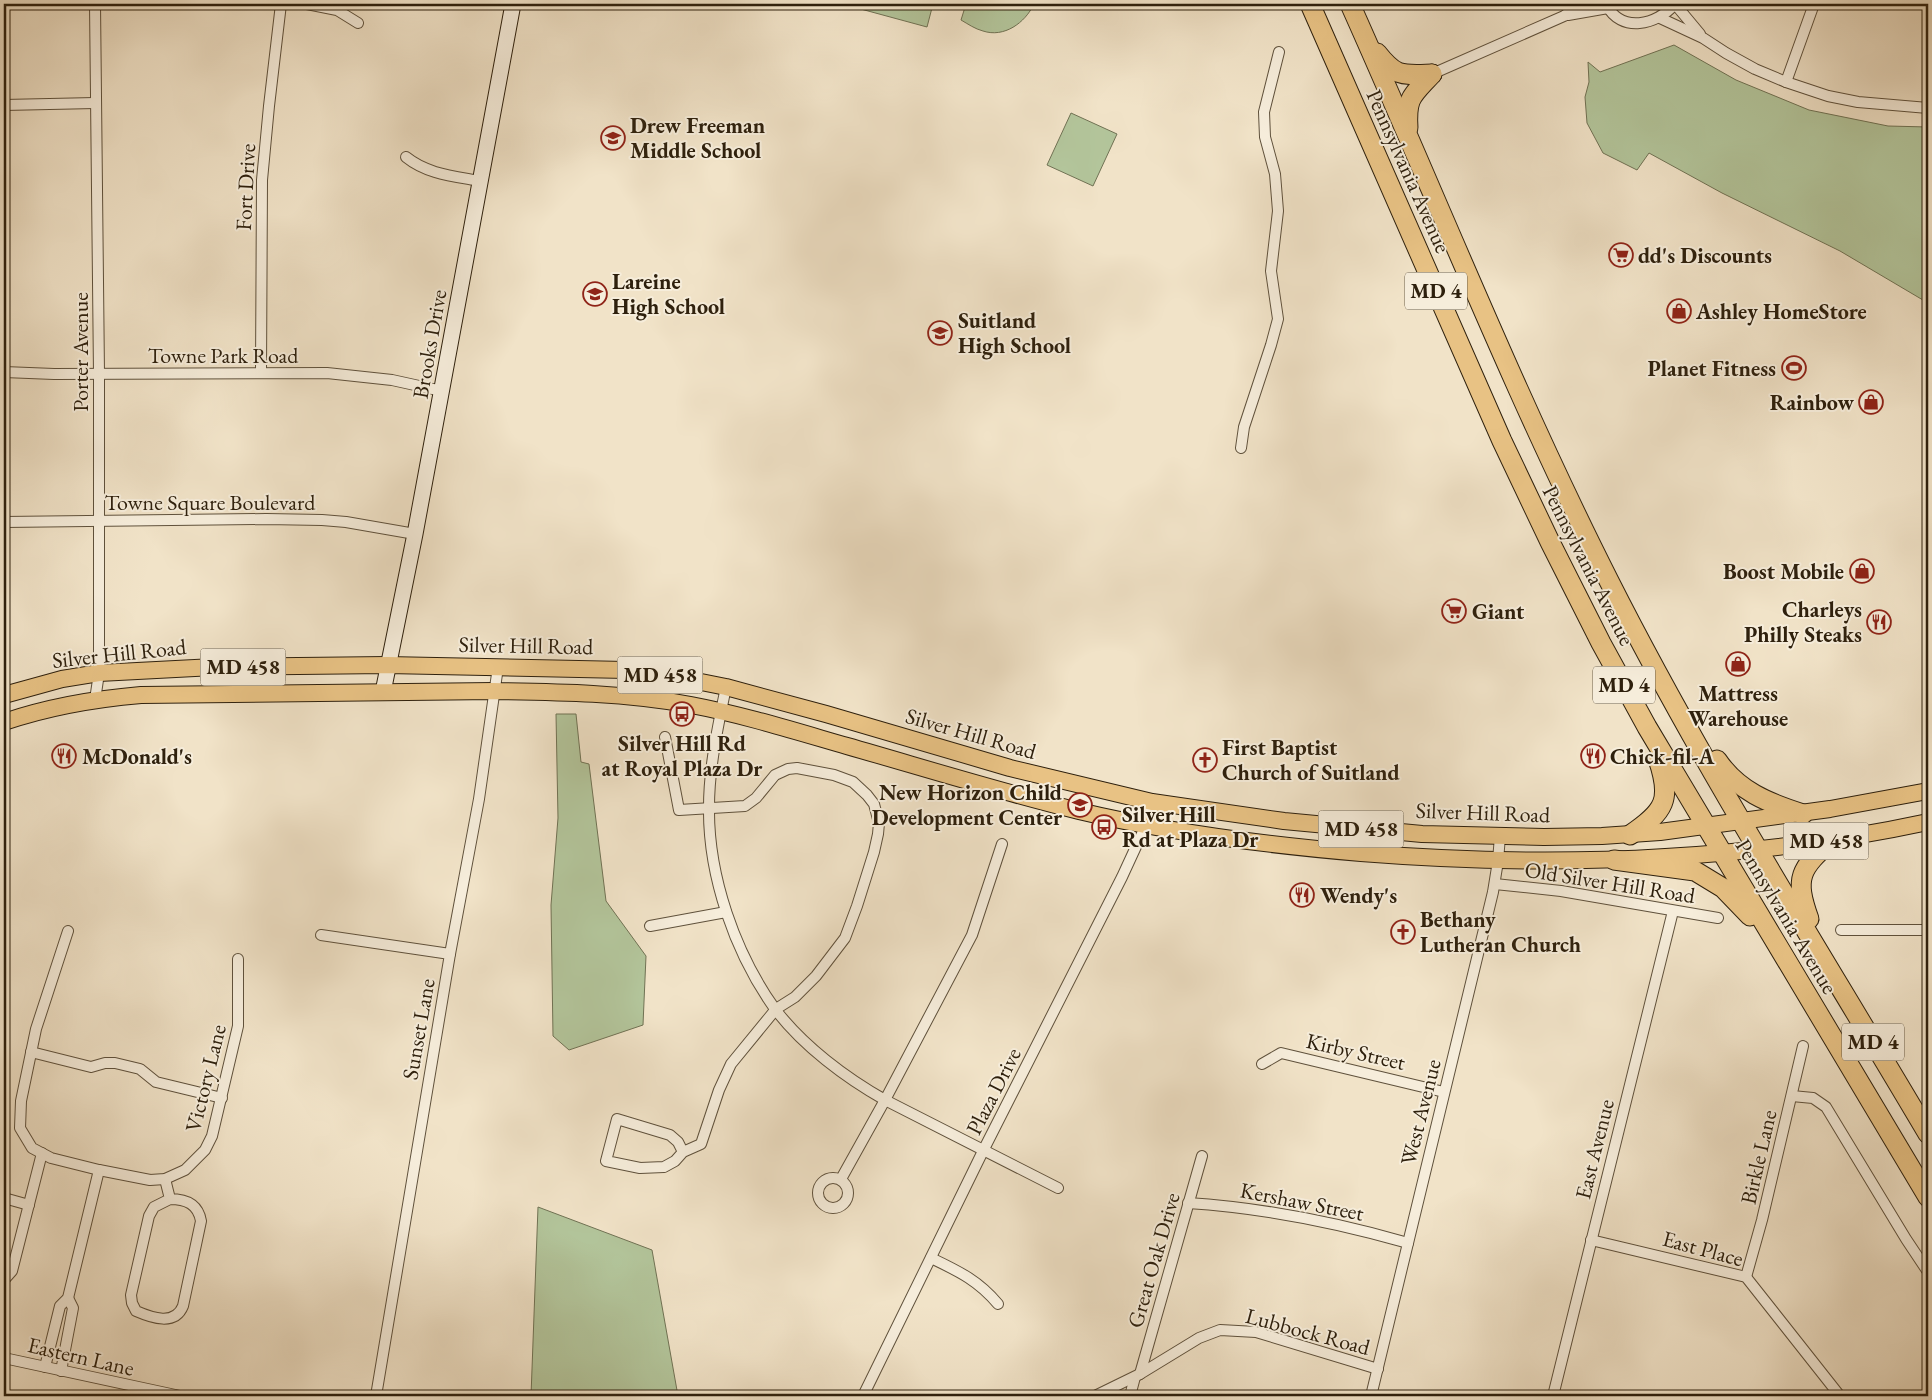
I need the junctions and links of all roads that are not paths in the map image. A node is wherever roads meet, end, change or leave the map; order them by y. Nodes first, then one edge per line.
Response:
1 (94, 4) edge
2 (281, 4) edge
3 (307, 4) edge
4 (513, 4) edge
5 (1310, 4) edge
6 (1350, 4) edge
7 (1582, 4) edge
8 (1675, 4) edge
9 (1814, 4) edge
10 (1607, 6) edge
11 (1564, 16) junction
12 (1660, 18) junction
13 (358, 23) dead end
14 (1365, 38) junction
15 (1703, 38) junction
16 (1279, 52) dead end
17 (1432, 74) junction
18 (1786, 82) junction
19 (95, 103) junction
20 (4, 105) edge
21 (1928, 108) edge
22 (1408, 137) junction
23 (406, 157) dead end
24 (480, 181) junction
25 (4, 372) edge
26 (261, 372) junction
27 (99, 374) junction
28 (442, 391) junction
29 (1241, 448) dead end
30 (98, 521) junction
31 (4, 522) edge
32 (415, 534) junction
33 (387, 665) junction
34 (498, 667) junction
35 (99, 673) junction
36 (726, 687) junction
37 (494, 691) junction
38 (383, 692) junction
39 (4, 695) edge
40 (1672, 698) junction
41 (95, 700) junction
42 (721, 711) junction
43 (4, 722) edge
44 (1647, 727) junction
45 (665, 737) dead end
46 (1928, 791) edge
47 (1152, 802) junction
48 (709, 807) junction
49 (1803, 814) junction
50 (1743, 822) junction
51 (1928, 822) edge
52 (1146, 825) junction
53 (1706, 827) junction
54 (1630, 834) junction
55 (1500, 836) junction
56 (1832, 840) junction
57 (1002, 844) dead end
58 (1758, 848) junction
59 (1722, 852) junction
60 (1614, 860) junction
61 (1498, 861) junction
62 (1495, 884) junction
63 (1673, 911) junction
64 (726, 912) junction
65 (1718, 918) dead end
66 (650, 926) dead end
67 (1841, 930) dead end
68 (1928, 930) edge
69 (68, 931) dead end
70 (321, 936) dead end
71 (1772, 938) junction
72 (450, 954) junction
73 (1822, 956) junction
74 (238, 959) dead end
75 (776, 1009) junction
76 (1804, 1046) dead end
77 (32, 1052) junction
78 (1262, 1064) dead end
79 (1444, 1092) junction
80 (1792, 1096) junction
81 (222, 1098) junction
82 (885, 1100) junction
83 (1928, 1134) edge
84 (984, 1149) junction
85 (683, 1152) junction
86 (42, 1153) junction
87 (1202, 1156) dead end
88 (99, 1170) junction
89 (165, 1178) junction
90 (841, 1180) dead end
91 (1058, 1188) dead end
92 (1928, 1196) edge
93 (4, 1198) edge
94 (170, 1199) junction
95 (1188, 1203) junction
96 (29, 1205) junction
97 (1590, 1240) junction
98 (1408, 1242) junction
99 (930, 1258) junction
100 (1928, 1272) edge
101 (1746, 1277) junction
102 (4, 1280) edge
103 (68, 1298) junction
104 (998, 1304) dead end
105 (4, 1358) edge
106 (45, 1367) junction
107 (1378, 1370) junction
108 (61, 1371) junction
109 (1138, 1375) junction
110 (180, 1396) edge
111 (376, 1396) edge
112 (863, 1396) edge
113 (1094, 1396) edge
114 (1130, 1396) edge
115 (1371, 1396) edge
116 (1553, 1396) edge
117 (1840, 1396) edge

1 - 19 street, Porter Avenue
2 - 26 street, Fort Drive
3 - 13 street
4 - 24 street, Brooks Drive
5 - 44 highway, Pennsylvania Avenue / MD 4
6 - 14 highway, Pennsylvania Avenue / MD 4
7 - 11 street
8 - 12 street
8 - 15 street
9 - 18 street
10 - 11 street
10 - 12 street
11 - 17 street
12 - 15 street
14 - 17 highway
14 - 22 highway, Pennsylvania Avenue / MD 4
15 - 18 street
16 - 29 street
17 - 22 highway
18 - 21 street
19 - 20 street
19 - 27 street, Porter Avenue
22 - 40 highway, Pennsylvania Avenue / MD 4
23 - 24 street
24 - 28 street, Brooks Drive
25 - 27 street, Towne Park Road
26 - 27 street, Towne Park Road
26 - 28 street, Towne Park Road
27 - 30 street, Porter Avenue
28 - 32 street, Brooks Drive
30 - 31 street, Towne Square Boulevard
30 - 32 street, Towne Square Boulevard
30 - 35 street, Porter Avenue
32 - 33 street, Brooks Drive
33 - 34 main road, Silver Hill Road / MD 458
33 - 35 main road, Silver Hill Road / MD 458
33 - 38 street, Brooks Drive
34 - 36 main road, Silver Hill Road / MD 458
34 - 37 street, Sunset Lane
35 - 39 main road, Silver Hill Road / MD 458
35 - 41 street, Porter Avenue
36 - 42 street
36 - 47 main road, Silver Hill Road / MD 458
37 - 38 main road, Silver Hill Road / MD 458
37 - 42 main road, Silver Hill Road / MD 458
37 - 72 street, Sunset Lane
38 - 41 main road, Silver Hill Road / MD 458
40 - 49 highway
40 - 50 highway, Pennsylvania Avenue / MD 4
41 - 43 main road, Silver Hill Road / MD 458
42 - 48 street
42 - 52 main road, Silver Hill Road / MD 458
44 - 53 highway, Pennsylvania Avenue / MD 4
44 - 54 highway
45 - 48 street
46 - 49 main road, Silver Hill Road / MD 458
47 - 52 street, Plaza Drive
47 - 55 main road, Silver Hill Road / MD 458
48 - 64 street
48 - 75 street
49 - 50 main road, Silver Hill Road / MD 458
50 - 53 main road, Silver Hill Road / MD 458
50 - 58 highway, Pennsylvania Avenue / MD 4
51 - 56 main road, Silver Hill Road / MD 458
52 - 61 main road, Silver Hill Road / MD 458
52 - 84 street, Plaza Drive
53 - 54 main road, Silver Hill Road / MD 458
53 - 59 highway, Pennsylvania Avenue / MD 4
54 - 55 main road, Silver Hill Road / MD 458
55 - 61 street, West Avenue
56 - 58 main road, Silver Hill Road / MD 458
56 - 73 highway
57 - 82 street
58 - 59 main road, Silver Hill Road / MD 458
58 - 73 highway, Pennsylvania Avenue / MD 4
59 - 60 main road, Silver Hill Road / MD 458
59 - 71 highway, Pennsylvania Avenue / MD 4
60 - 61 main road, Silver Hill Road / MD 458
60 - 71 highway
61 - 62 street, West Avenue
62 - 63 street, Old Silver Hill Road
62 - 79 street, West Avenue
63 - 65 street, Old Silver Hill Road
63 - 97 street, East Avenue
64 - 66 street
64 - 75 street
67 - 68 street
69 - 77 street, Victory Lane
70 - 72 street
71 - 92 highway, Pennsylvania Avenue / MD 4
72 - 111 street, Sunset Lane
73 - 83 highway, Pennsylvania Avenue / MD 4
74 - 81 street, Victory Lane
75 - 82 street
75 - 85 street
76 - 80 street, Birkle Lane
77 - 81 street
77 - 86 street, Victory Lane
78 - 79 street, Kirby Street
79 - 98 street, West Avenue
80 - 100 street
80 - 101 street, Birkle Lane
81 - 89 street, Victory Lane
82 - 84 street
82 - 90 street
84 - 91 street
84 - 99 street, Plaza Drive
85 - 85 street
86 - 88 street, Victory Lane
86 - 96 street
87 - 95 street, Great Oak Drive
88 - 89 street, Victory Lane
88 - 103 street
89 - 94 street
93 - 96 street
94 - 94 street
95 - 98 street, Kershaw Street
95 - 109 street, Great Oak Drive
96 - 102 street
97 - 101 street, East Place
97 - 116 street, East Avenue
98 - 107 street, West Avenue
99 - 104 street
99 - 112 street, Plaza Drive
101 - 117 street, East Place
103 - 106 street
103 - 108 street
105 - 106 street, Eastern Lane
106 - 108 street, Eastern Lane
107 - 109 street, Lubbock Road
107 - 115 street, West Avenue
108 - 110 street, Eastern Lane
109 - 113 street, Lubbock Road
109 - 114 street, Great Oak Drive

